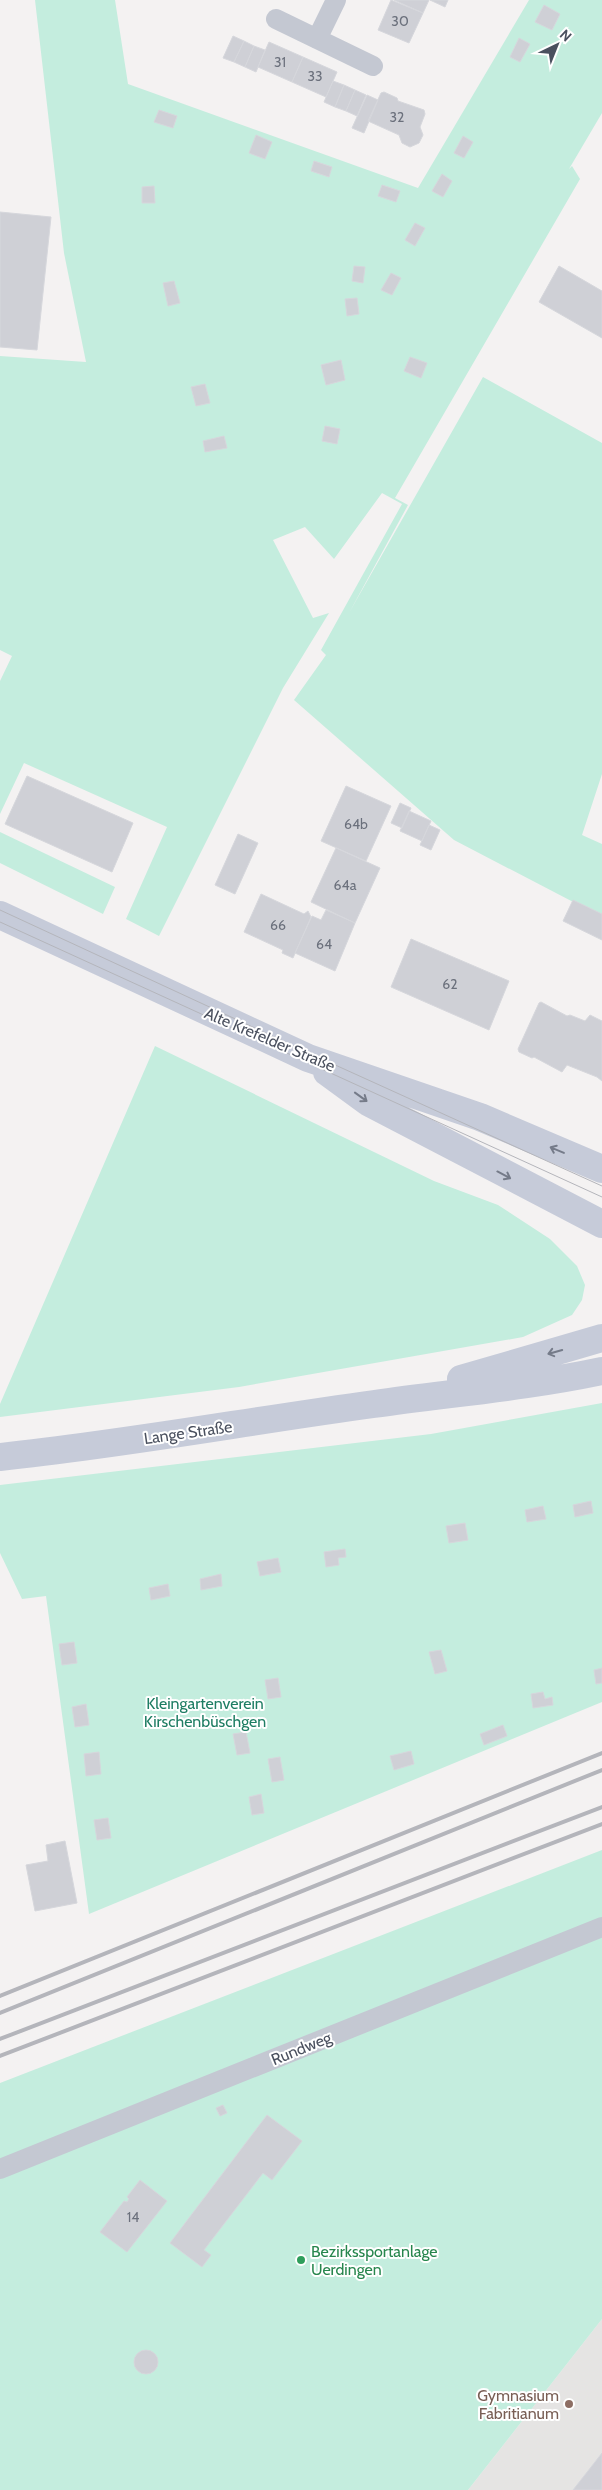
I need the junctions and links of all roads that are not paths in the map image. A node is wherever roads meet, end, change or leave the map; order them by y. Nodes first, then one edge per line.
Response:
1 (336, 0) edge
2 (276, 19) dead end
3 (317, 39) junction
4 (373, 66) dead end
5 (0, 915) edge
6 (308, 1058) junction
7 (602, 1169) edge
8 (602, 1224) edge
9 (602, 1338) edge
10 (602, 1370) edge
11 (375, 1404) junction
12 (0, 1457) edge
13 (602, 1928) edge
14 (0, 2169) edge

1 - 3 street
2 - 3 street
3 - 4 street
5 - 6 street, Alte Krefelder Straße
7 -> 6 street, Alte Krefelder Straße
6 -> 8 street
9 -> 11 street, Lange Straße
10 - 11 street, Lange Straße
11 - 12 street, Lange Straße
13 - 14 street, Rundweg

